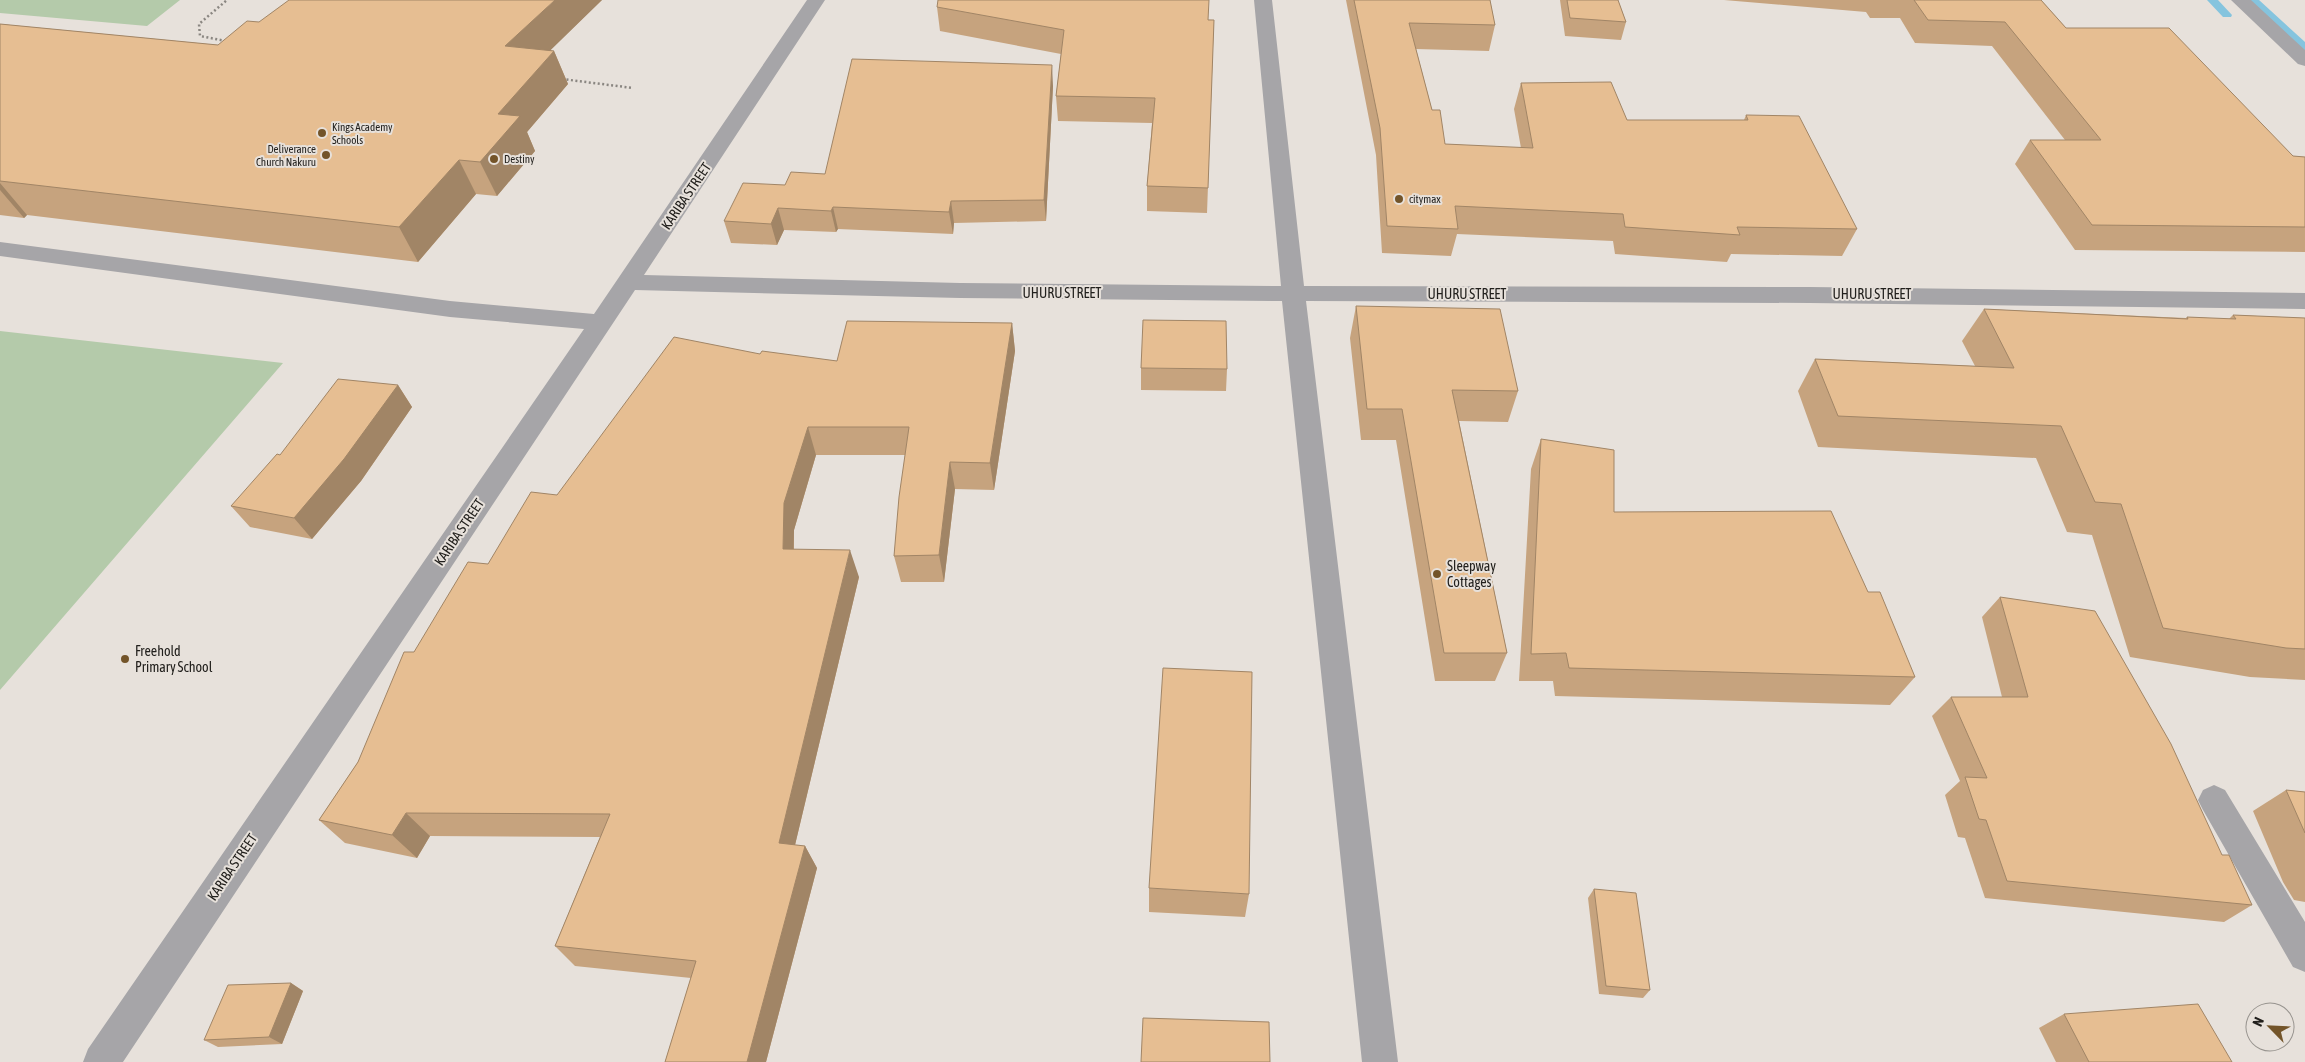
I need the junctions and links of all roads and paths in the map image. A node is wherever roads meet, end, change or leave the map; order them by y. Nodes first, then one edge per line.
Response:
1 (227, 0) edge
2 (816, 0) edge
3 (1264, 0) edge
4 (2240, 0) edge
5 (230, 42) edge
6 (2305, 60) edge
7 (555, 79) dead end
8 (634, 88) dead end
9 (0, 249) edge
10 (628, 282) junction
11 (1294, 293) junction
12 (2305, 301) edge
13 (600, 323) junction
14 (2214, 800) dead end
15 (2305, 955) edge
16 (101, 1062) edge
17 (1380, 1062) edge

1 - 5 path
2 - 10 street, KARIBA STREET
3 - 11 street
4 - 6 street
7 - 8 path
9 - 13 street
10 - 11 street, UHURU STREET
10 - 13 street, KARIBA STREET
11 - 12 street, UHURU STREET
11 - 17 street
13 - 16 street, KARIBA STREET
14 - 15 street

